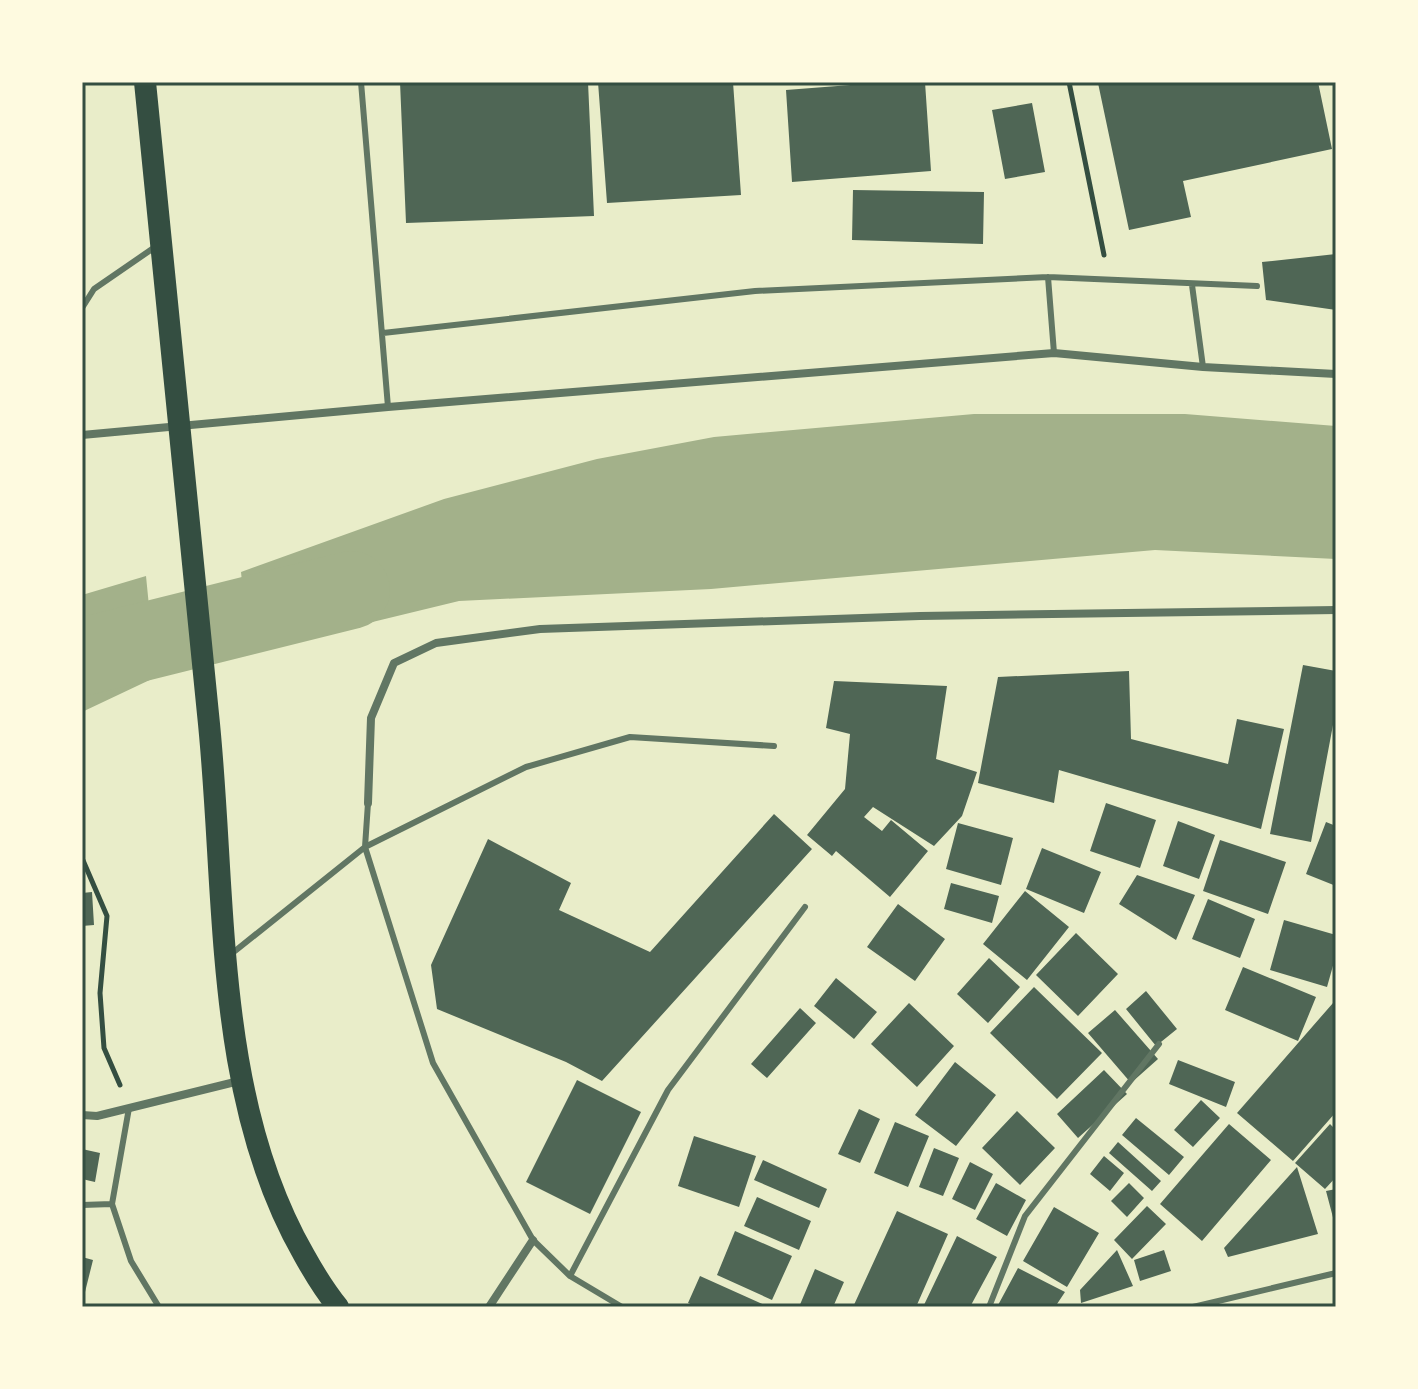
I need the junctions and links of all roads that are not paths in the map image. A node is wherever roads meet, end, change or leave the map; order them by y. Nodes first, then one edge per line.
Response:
1 (145, 82) edge
2 (361, 82) edge
3 (161, 243) junction
4 (1048, 277) junction
5 (1192, 285) junction
6 (1257, 286) dead end
7 (82, 308) edge
8 (383, 333) junction
9 (1054, 353) junction
10 (1203, 367) junction
11 (1336, 374) edge
12 (388, 407) junction
13 (82, 435) edge
14 (1336, 610) edge
15 (774, 746) dead end
16 (368, 803) joint
17 (365, 847) junction
18 (805, 907) dead end
19 (227, 957) junction
20 (1159, 1044) dead end
21 (240, 1081) junction
22 (129, 1108) junction
23 (82, 1115) edge
24 (112, 1204) junction
25 (82, 1205) edge
26 (533, 1240) junction
27 (1336, 1273) edge
28 (570, 1276) junction
29 (159, 1307) edge
30 (338, 1307) edge
31 (489, 1307) edge
32 (622, 1307) edge
33 (989, 1307) edge
34 (1193, 1307) edge

1 - 3 highway
2 - 8 lane
3 - 7 lane
3 - 19 highway
4 - 5 lane
4 - 8 lane
4 - 9 lane
5 - 6 lane
5 - 10 lane
8 - 12 lane
9 - 10 street
9 - 12 street
10 - 11 street
12 - 13 street
14 - 16 street
15 - 17 lane
16 - 17 lane
17 - 19 lane
17 - 26 lane
18 - 28 lane
19 - 21 highway
20 - 33 lane
21 - 22 street
21 - 30 highway
22 - 23 street
22 - 24 lane
24 - 25 lane
24 - 29 lane
26 - 28 lane
26 - 31 street
27 - 34 lane
28 - 32 lane

